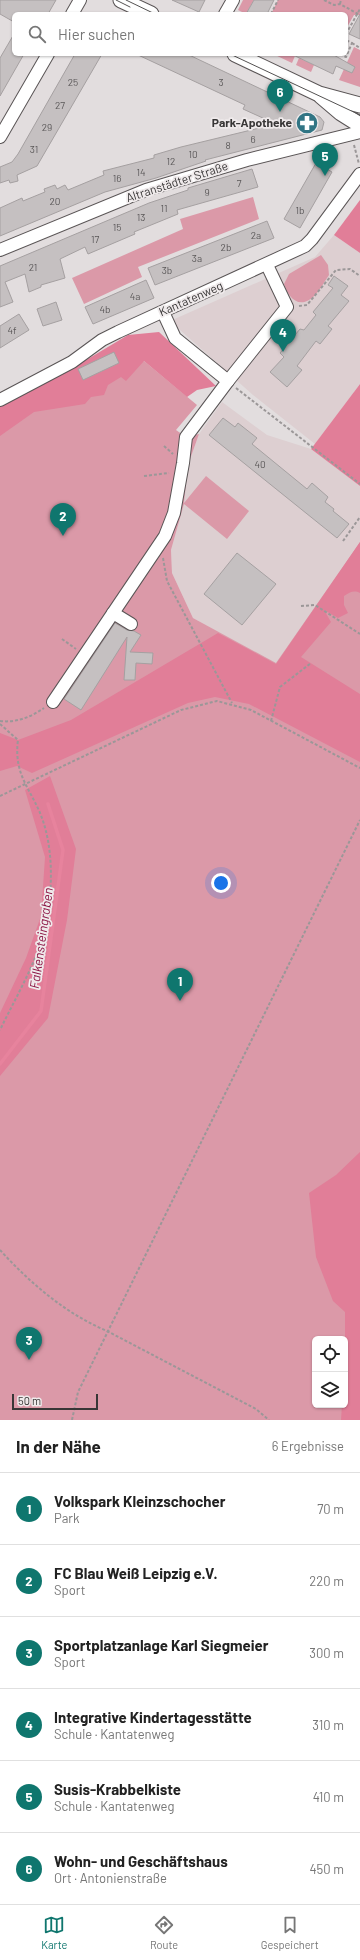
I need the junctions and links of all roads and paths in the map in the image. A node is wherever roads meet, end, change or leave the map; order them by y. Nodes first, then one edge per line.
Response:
1 (80, 0) edge
2 (121, 0) edge
3 (233, 0) edge
4 (278, 0) edge
5 (324, 0) edge
6 (341, 0) edge
7 (340, 4) junction
8 (360, 9) edge
9 (73, 12) edge
10 (147, 12) edge
11 (226, 12) edge
12 (272, 12) edge
13 (359, 15) edge
14 (348, 31) edge
15 (348, 41) edge
16 (352, 44) junction
17 (360, 48) edge
18 (348, 53) edge
19 (47, 56) edge
20 (239, 56) edge
21 (319, 94) junction
22 (360, 105) edge
23 (360, 125) edge
24 (360, 132) edge
25 (0, 137) edge
26 (356, 153) dead end
27 (360, 167) edge
28 (360, 174) edge
29 (0, 250) edge
30 (267, 265) junction
31 (360, 276) edge
32 (287, 307) junction
33 (163, 312) junction
34 (228, 381) junction
35 (0, 400) edge
36 (182, 469) junction
37 (144, 476) dead end
38 (360, 484) edge
39 (360, 517) edge
40 (165, 536) junction
41 (343, 541) dead end
42 (301, 606) dead end
43 (113, 613) junction
44 (131, 624) dead end
45 (360, 634) edge
46 (62, 639) dead end
47 (85, 655) junction
48 (311, 663) dead end
49 (53, 702) joint
50 (232, 704) junction
51 (0, 721) edge
52 (271, 721) junction
53 (0, 724) edge
54 (360, 768) edge
55 (24, 785) junction
56 (0, 796) edge
57 (360, 820) edge
58 (0, 1030) edge
59 (0, 1250) edge
60 (107, 1331) junction
61 (72, 1420) edge
62 (269, 1420) edge

1 - 9 street
2 - 10 main road
3 - 11 street
4 - 12 path
5 - 7 path
6 - 7 path
7 - 13 path
8 - 13 path
13 - 14 path
15 - 16 path
16 - 17 path
16 - 18 path
19 - 25 street
20 - 21 main road
21 - 22 main road
21 - 23 main road
24 - 29 street, Altranstädter Straße
26 - 27 path
28 - 30 street, Kantatenweg
30 - 32 street
30 - 33 street, Kantatenweg
31 - 32 path
32 - 34 street
33 - 34 street
33 - 35 street, Kantatenweg
34 - 36 street
34 - 38 path
36 - 37 path
36 - 40 street
39 - 41 path
40 - 43 street
40 - 50 path
42 - 45 path
43 - 44 street
43 - 47 street
46 - 47 path
47 - 49 street
48 - 52 path
49 - 51 path
50 - 52 path
50 - 55 path
52 - 54 path
53 - 55 path
55 - 56 path
55 - 58 path
57 - 60 path
59 - 60 path
60 - 61 path
60 - 62 path

